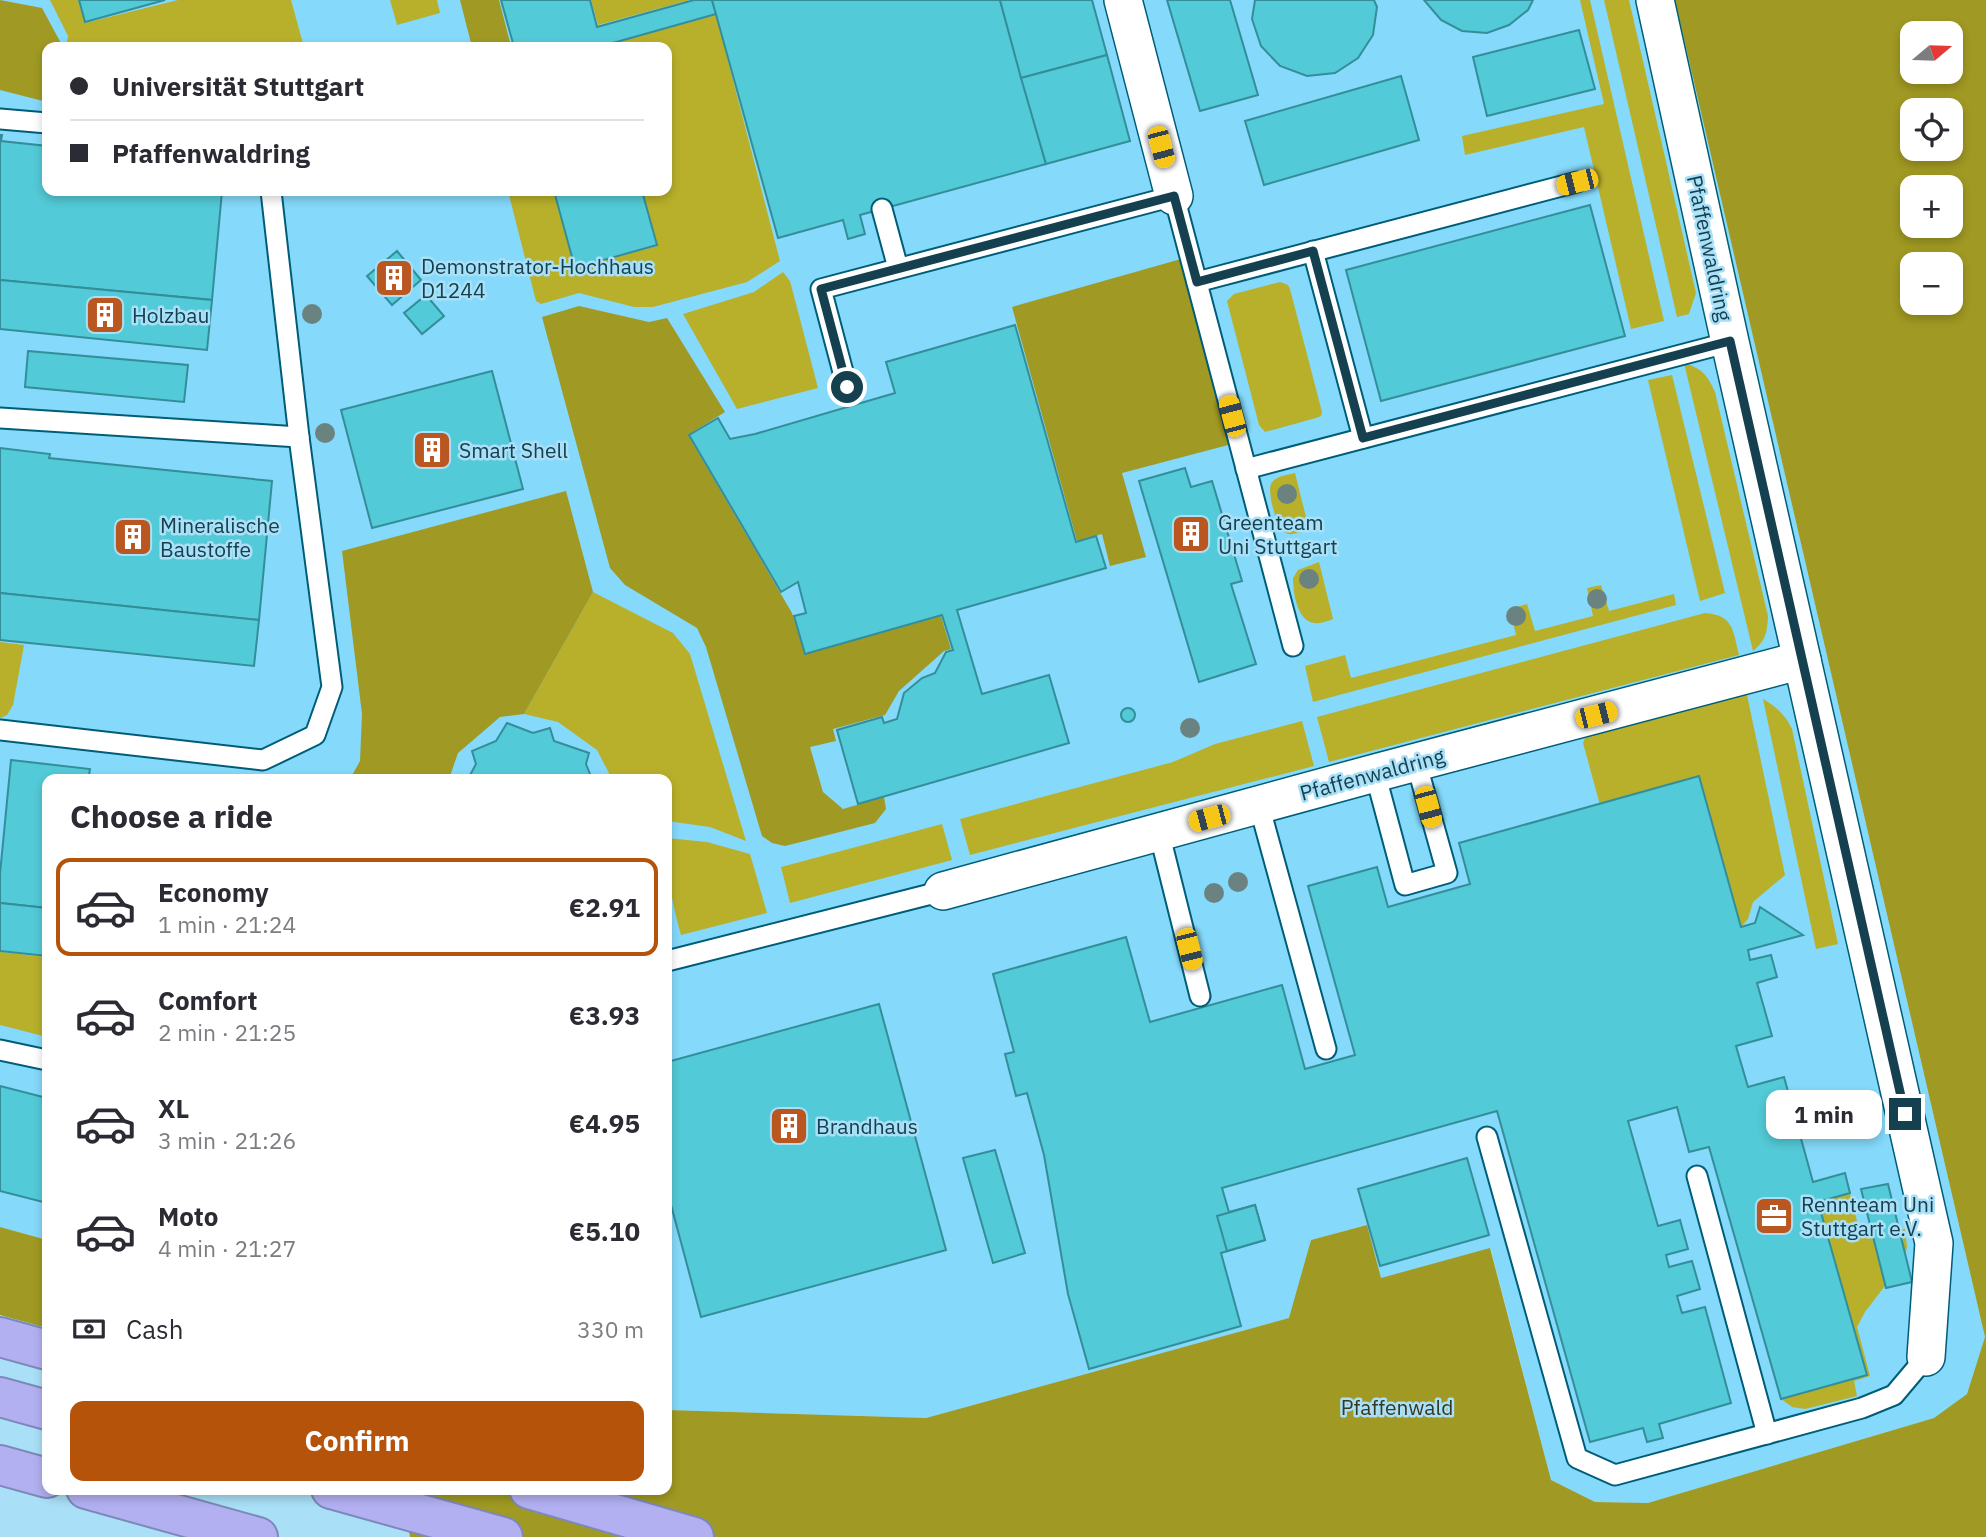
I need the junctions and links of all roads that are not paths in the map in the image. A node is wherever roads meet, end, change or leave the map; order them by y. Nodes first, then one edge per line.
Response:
1 (1123, 0) edge
2 (1655, 0) edge
3 (0, 119) edge
4 (42, 123) edge
5 (1577, 182) dead end
6 (272, 196) edge
7 (1174, 196) junction
8 (883, 209) dead end
9 (1313, 251) junction
10 (898, 268) junction
11 (1197, 282) junction
12 (1730, 341) junction
13 (847, 387) dead end
14 (0, 418) edge
15 (299, 437) junction
16 (1363, 438) junction
17 (1246, 469) junction
18 (1293, 646) dead end
19 (1802, 660) junction
20 (0, 730) edge
21 (1416, 762) junction
22 (1375, 773) junction
23 (1259, 805) junction
24 (1159, 832) junction
25 (943, 891) joint
26 (672, 960) edge
27 (1200, 996) dead end
28 (1326, 1049) dead end
29 (0, 1050) edge
30 (42, 1059) edge
31 (1486, 1137) dead end
32 (1697, 1176) dead end
33 (0, 1338) edge
34 (42, 1349) edge
35 (1926, 1357) joint
36 (0, 1397) edge
37 (42, 1409) edge
38 (1767, 1434) junction
39 (0, 1465) edge
40 (42, 1477) edge
41 (108, 1495) edge
42 (352, 1495) edge
43 (550, 1495) edge
44 (258, 1537) edge
45 (503, 1537) edge
46 (694, 1537) edge

1 - 7 street
2 - 12 street, Pfaffenwaldring
3 - 4 lane
5 - 9 lane
6 - 15 lane
7 - 10 lane
7 - 11 lane
8 - 10 lane
9 - 11 lane
9 - 16 lane
10 - 13 lane
11 - 17 lane
12 - 16 lane
12 - 19 street, Pfaffenwaldring
14 - 15 lane
15 - 20 lane
16 - 17 lane
17 - 18 lane
19 - 21 street, Pfaffenwaldring
19 - 35 street, Pfaffenwaldring
21 - 22 street, Pfaffenwaldring
21 - 22 lane
22 - 23 street, Pfaffenwaldring
23 - 24 street, Pfaffenwaldring
23 - 28 lane
24 - 25 street, Pfaffenwaldring
24 - 27 lane
25 - 26 lane
29 - 30 lane
31 - 38 lane
32 - 38 lane
33 - 34 highway
35 - 38 lane
36 - 37 highway
39 - 40 highway
41 - 44 highway
42 - 45 highway
43 - 46 highway

